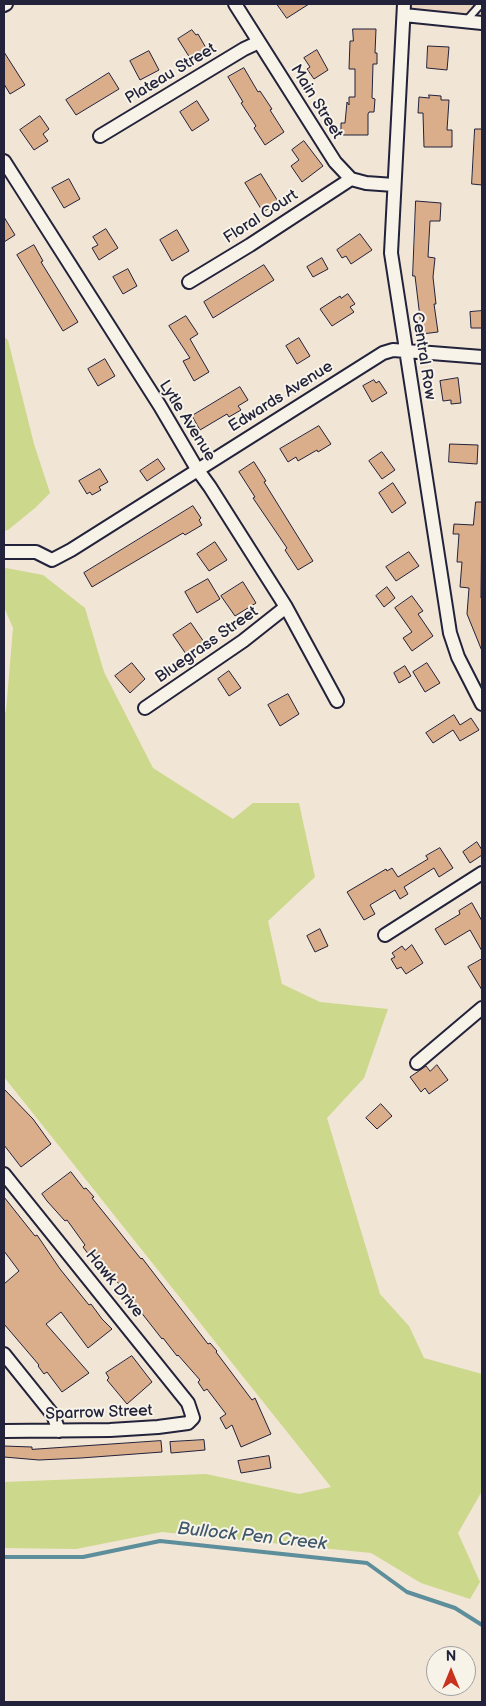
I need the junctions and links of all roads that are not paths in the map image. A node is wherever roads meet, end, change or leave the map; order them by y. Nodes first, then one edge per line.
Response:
1 (234, 4) edge
2 (481, 4) edge
3 (404, 9) edge
4 (466, 21) junction
5 (482, 23) edge
6 (259, 42) junction
7 (100, 136) dead end
8 (4, 161) edge
9 (351, 178) junction
10 (394, 185) junction
11 (189, 282) dead end
12 (406, 351) junction
13 (482, 357) edge
14 (197, 469) junction
15 (4, 552) edge
16 (286, 607) junction
17 (477, 682) edge
18 (337, 701) dead end
19 (482, 704) edge
20 (145, 708) dead end
21 (482, 873) edge
22 (385, 935) dead end
23 (482, 1008) edge
24 (417, 1063) dead end
25 (4, 1174) edge
26 (4, 1354) edge
27 (193, 1418) joint
28 (4, 1431) edge
29 (59, 1431) junction

1 - 6 street, Main Street
2 - 4 lane
3 - 4 street
3 - 10 street, Central Row
4 - 5 street
6 - 7 street, Plateau Street
6 - 9 street, Main Street
8 - 14 street, Lytle Avenue
9 - 10 street
9 - 11 street, Floral Court
10 - 12 street, Central Row
12 - 13 street, Edwards Avenue
12 - 14 street, Edwards Avenue
12 - 17 street, Central Row
14 - 15 street, Edwards Avenue
14 - 16 street, Lytle Avenue
16 - 18 street, Lytle Avenue
16 - 20 street, Bluegrass Street
17 - 19 street, Central Row
21 - 22 street
23 - 24 street
25 - 27 street, Hawk Drive
26 - 29 street
27 - 29 street, Sparrow Street
28 - 29 street, Sparrow Street

